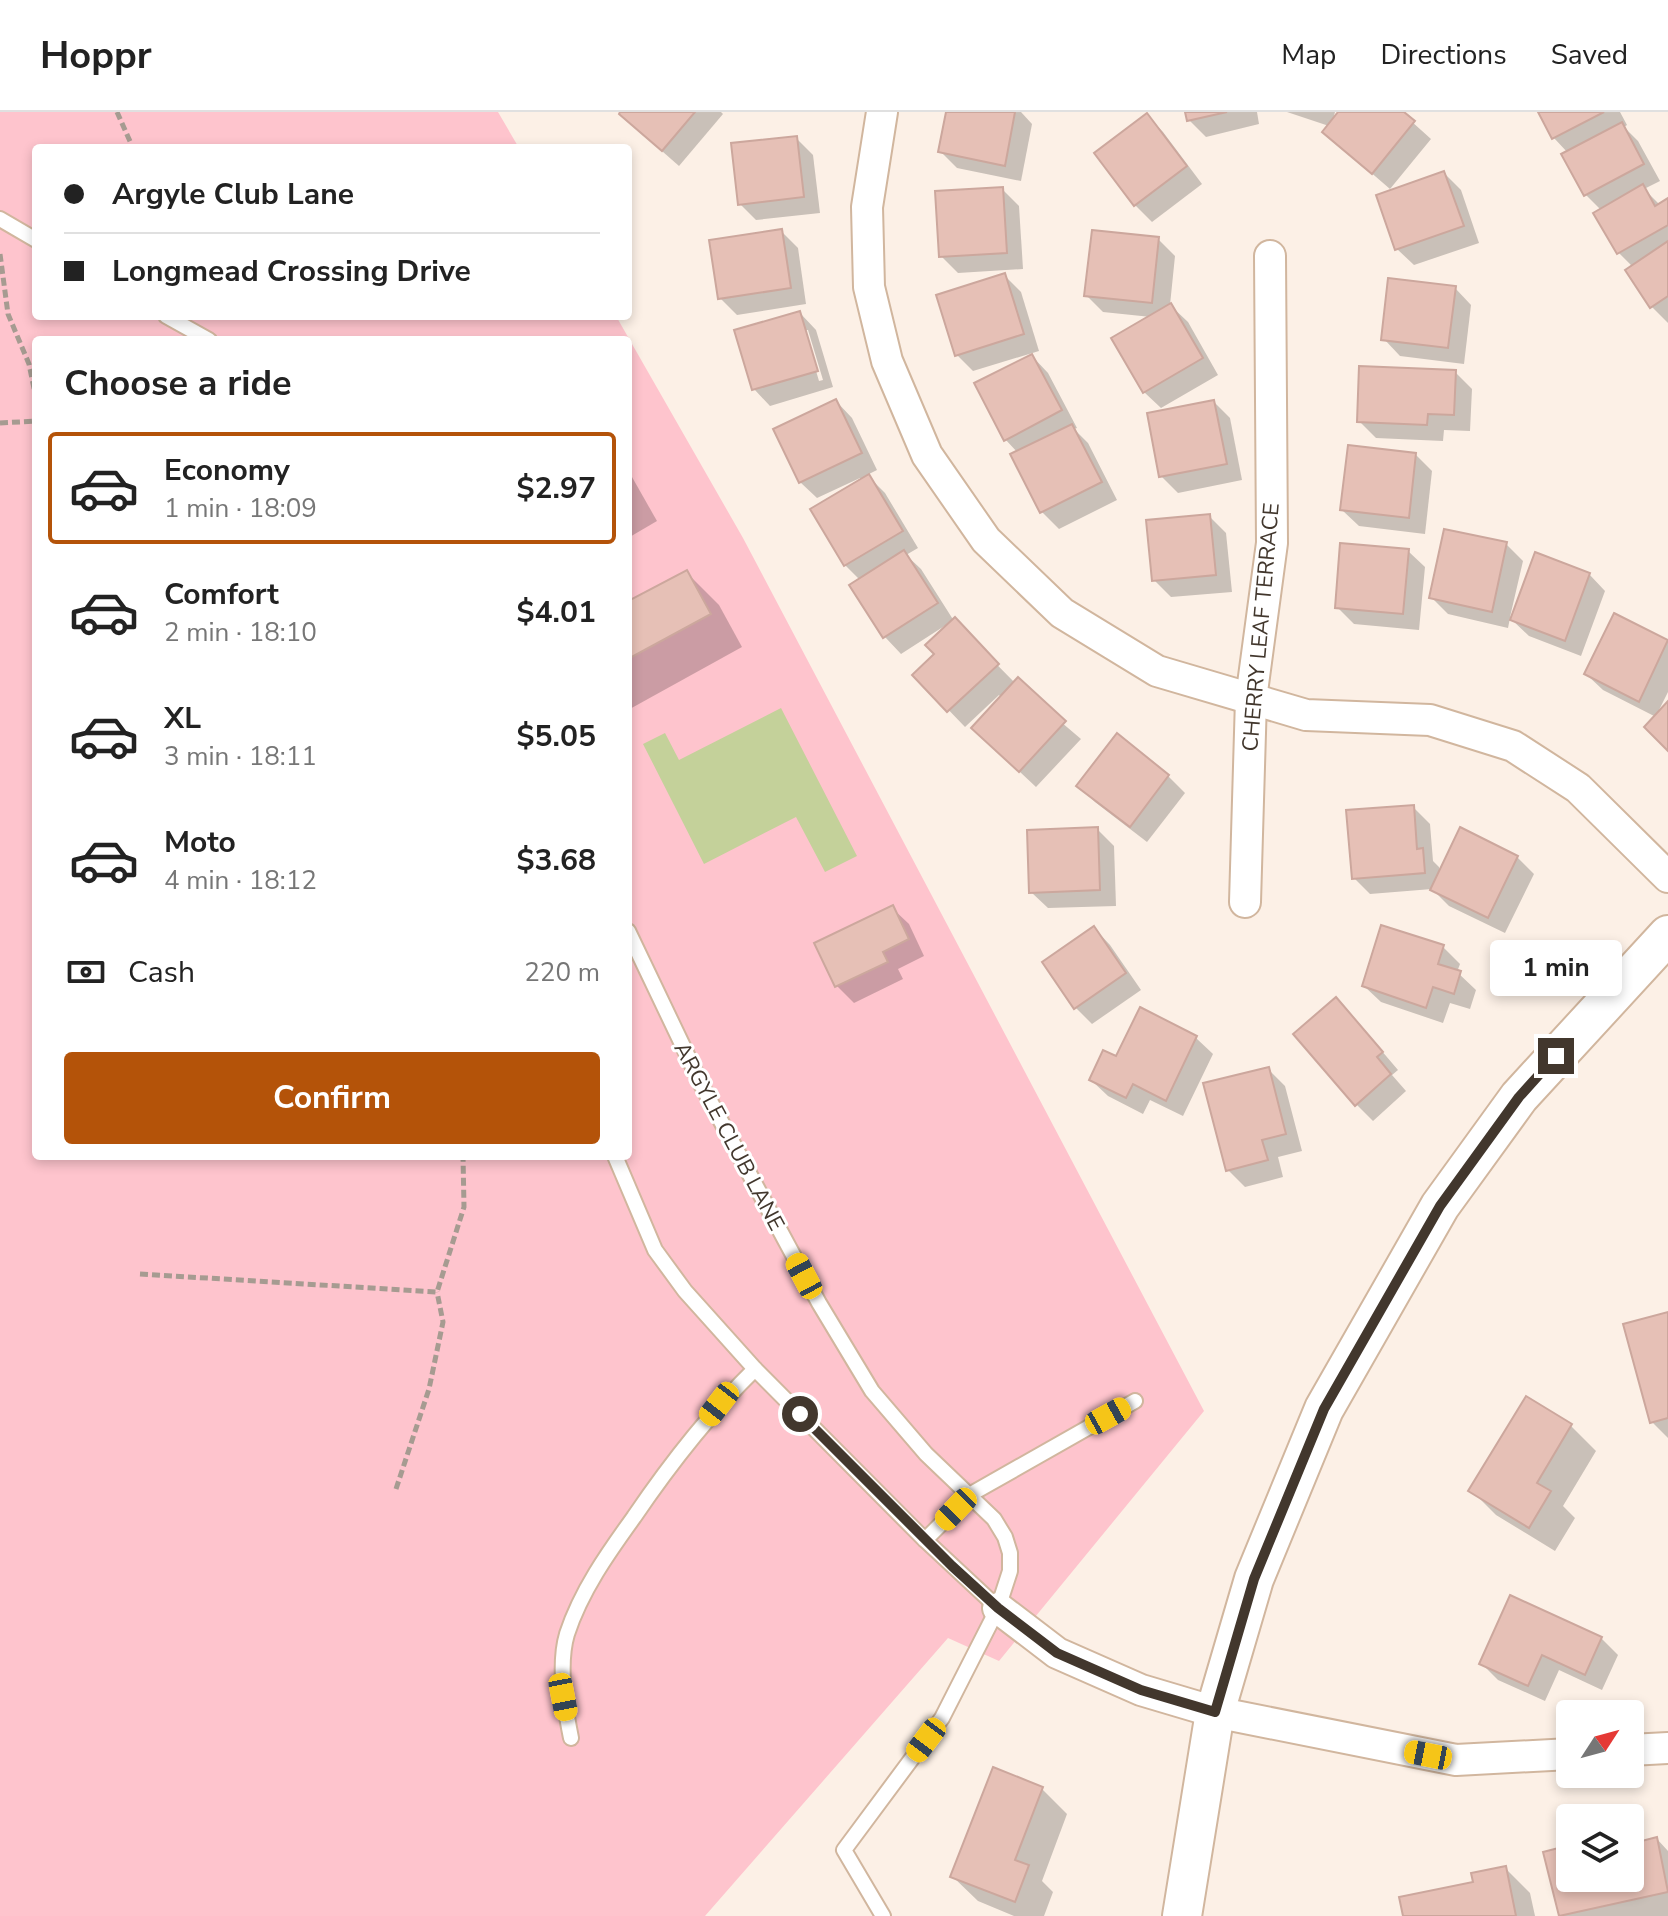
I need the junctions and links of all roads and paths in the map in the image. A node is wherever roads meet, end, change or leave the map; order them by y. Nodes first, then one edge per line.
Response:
1 (117, 112) edge
2 (882, 112) edge
3 (131, 144) edge
4 (0, 219) edge
5 (32, 238) edge
6 (0, 254) edge
7 (1270, 256) dead end
8 (173, 320) edge
9 (202, 336) edge
10 (32, 378) edge
11 (32, 421) edge
12 (0, 423) edge
13 (1251, 699) junction
14 (1668, 877) edge
15 (1245, 902) dead end
16 (1668, 935) edge
17 (632, 939) edge
18 (463, 1160) edge
19 (617, 1160) edge
20 (140, 1274) dead end
21 (437, 1292) junction
22 (755, 1369) junction
23 (1135, 1401) dead end
24 (396, 1489) dead end
25 (971, 1494) junction
26 (925, 1540) junction
27 (998, 1608) junction
28 (1215, 1712) junction
29 (571, 1738) dead end
30 (1668, 1748) edge
31 (1644, 1749) edge
32 (1556, 1755) edge
33 (883, 1916) edge
34 (1182, 1916) edge

1 - 3 path
2 - 13 street
4 - 5 lane
6 - 10 path
7 - 13 street, CHERRY LEAF TERRACE
8 - 9 lane
11 - 12 path
13 - 14 street
13 - 15 street, CHERRY LEAF TERRACE
16 - 28 street
17 - 25 lane, ARGYLE CLUB LANE
18 - 21 path
19 - 22 lane
20 - 21 path
21 - 24 path
22 - 26 lane
22 - 29 lane
23 - 25 lane
25 - 26 lane
25 - 27 lane, ARGYLE CLUB LANE
26 - 27 lane
27 - 28 street
27 - 33 lane, ARGYLE CLUB LANE
28 - 32 street
28 - 34 street
30 - 31 street

